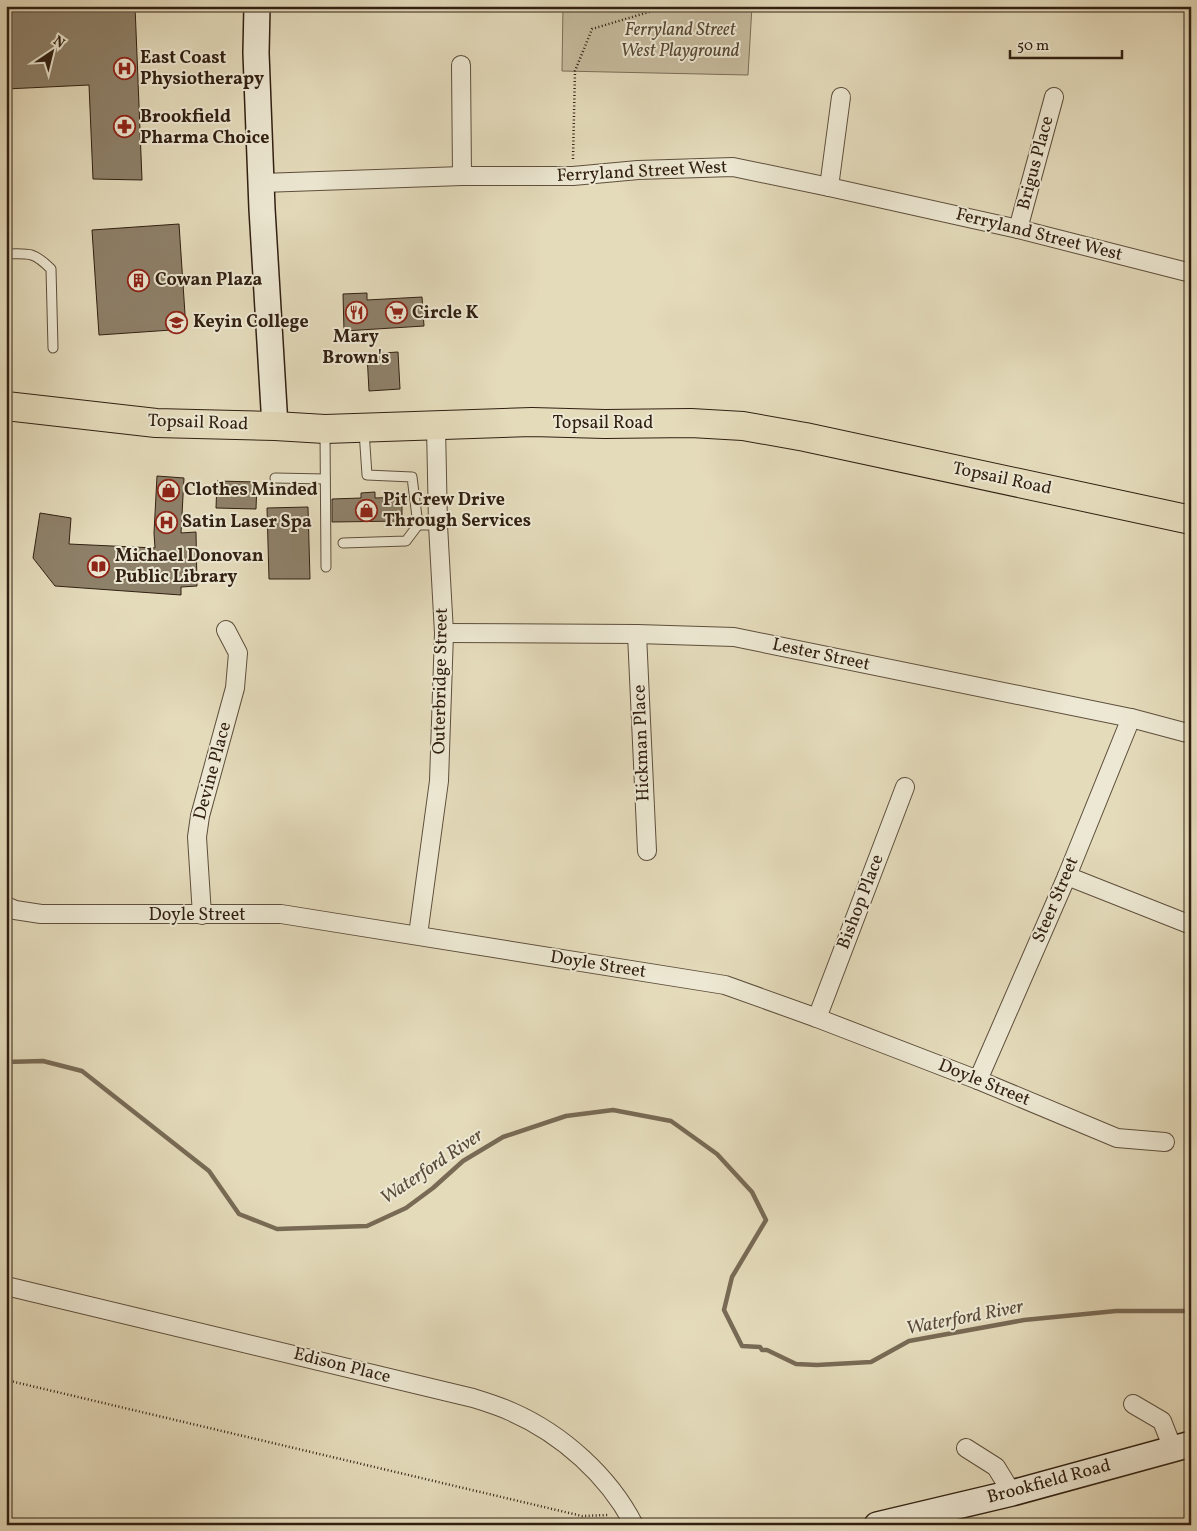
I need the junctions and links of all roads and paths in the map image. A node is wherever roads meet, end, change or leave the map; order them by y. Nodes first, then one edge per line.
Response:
1 (257, 6) edge
2 (669, 6) edge
3 (461, 65) dead end
4 (1054, 97) dead end
5 (841, 98) dead end
6 (462, 176) junction
7 (573, 176) junction
8 (262, 183) junction
9 (829, 187) junction
10 (1018, 229) junction
11 (6, 254) edge
12 (1191, 273) edge
13 (53, 348) dead end
14 (6, 406) edge
15 (275, 426) junction
16 (436, 426) junction
17 (364, 428) junction
18 (325, 429) junction
19 (275, 478) dead end
20 (325, 480) junction
21 (1191, 520) edge
22 (418, 525) junction
23 (438, 525) junction
24 (343, 544) dead end
25 (326, 567) dead end
26 (226, 630) dead end
27 (444, 633) junction
28 (637, 634) junction
29 (1131, 718) junction
30 (1191, 734) edge
31 (905, 787) dead end
32 (647, 852) dead end
33 (1067, 876) junction
34 (6, 906) edge
35 (202, 915) junction
36 (1191, 925) edge
37 (418, 935) junction
38 (817, 1018) junction
39 (978, 1080) junction
40 (1165, 1142) dead end
41 (6, 1286) edge
42 (6, 1380) edge
43 (1133, 1404) dead end
44 (1182, 1446) edge
45 (966, 1448) dead end
46 (1012, 1493) junction
47 (631, 1519) edge
48 (877, 1525) edge

1 - 8 street
2 - 7 path
3 - 6 street
4 - 10 street, Brigus Place
5 - 9 street
6 - 7 street, Ferryland Street West
6 - 8 street, Ferryland Street West
7 - 9 street, Ferryland Street West
8 - 15 street
9 - 10 street, Ferryland Street West
10 - 12 street, Ferryland Street West
11 - 13 lane
14 - 15 main road, Topsail Road
15 - 18 main road, Topsail Road
16 - 17 main road, Topsail Road
16 - 21 main road, Topsail Road
16 - 23 street, Outerbridge Street
17 - 18 main road, Topsail Road
17 - 22 lane
18 - 20 lane
19 - 20 lane
20 - 25 lane
22 - 23 lane
22 - 24 lane
23 - 27 street, Outerbridge Street
26 - 35 street, Devine Place
27 - 28 street, Lester Street
27 - 37 street, Outerbridge Street
28 - 29 street, Lester Street
28 - 32 street, Hickman Place
29 - 30 street, Lester Street
29 - 33 street, Steer Street
31 - 38 street, Bishop Place
33 - 36 street
33 - 39 street, Steer Street
34 - 35 street, Doyle Street
35 - 37 street, Doyle Street
37 - 38 street, Doyle Street
38 - 39 street, Doyle Street
39 - 40 street, Doyle Street
41 - 47 street, Edison Place
42 - 47 path
43 - 44 street
44 - 46 street, Brookfield Road
45 - 46 street
46 - 48 street, Brookfield Road

